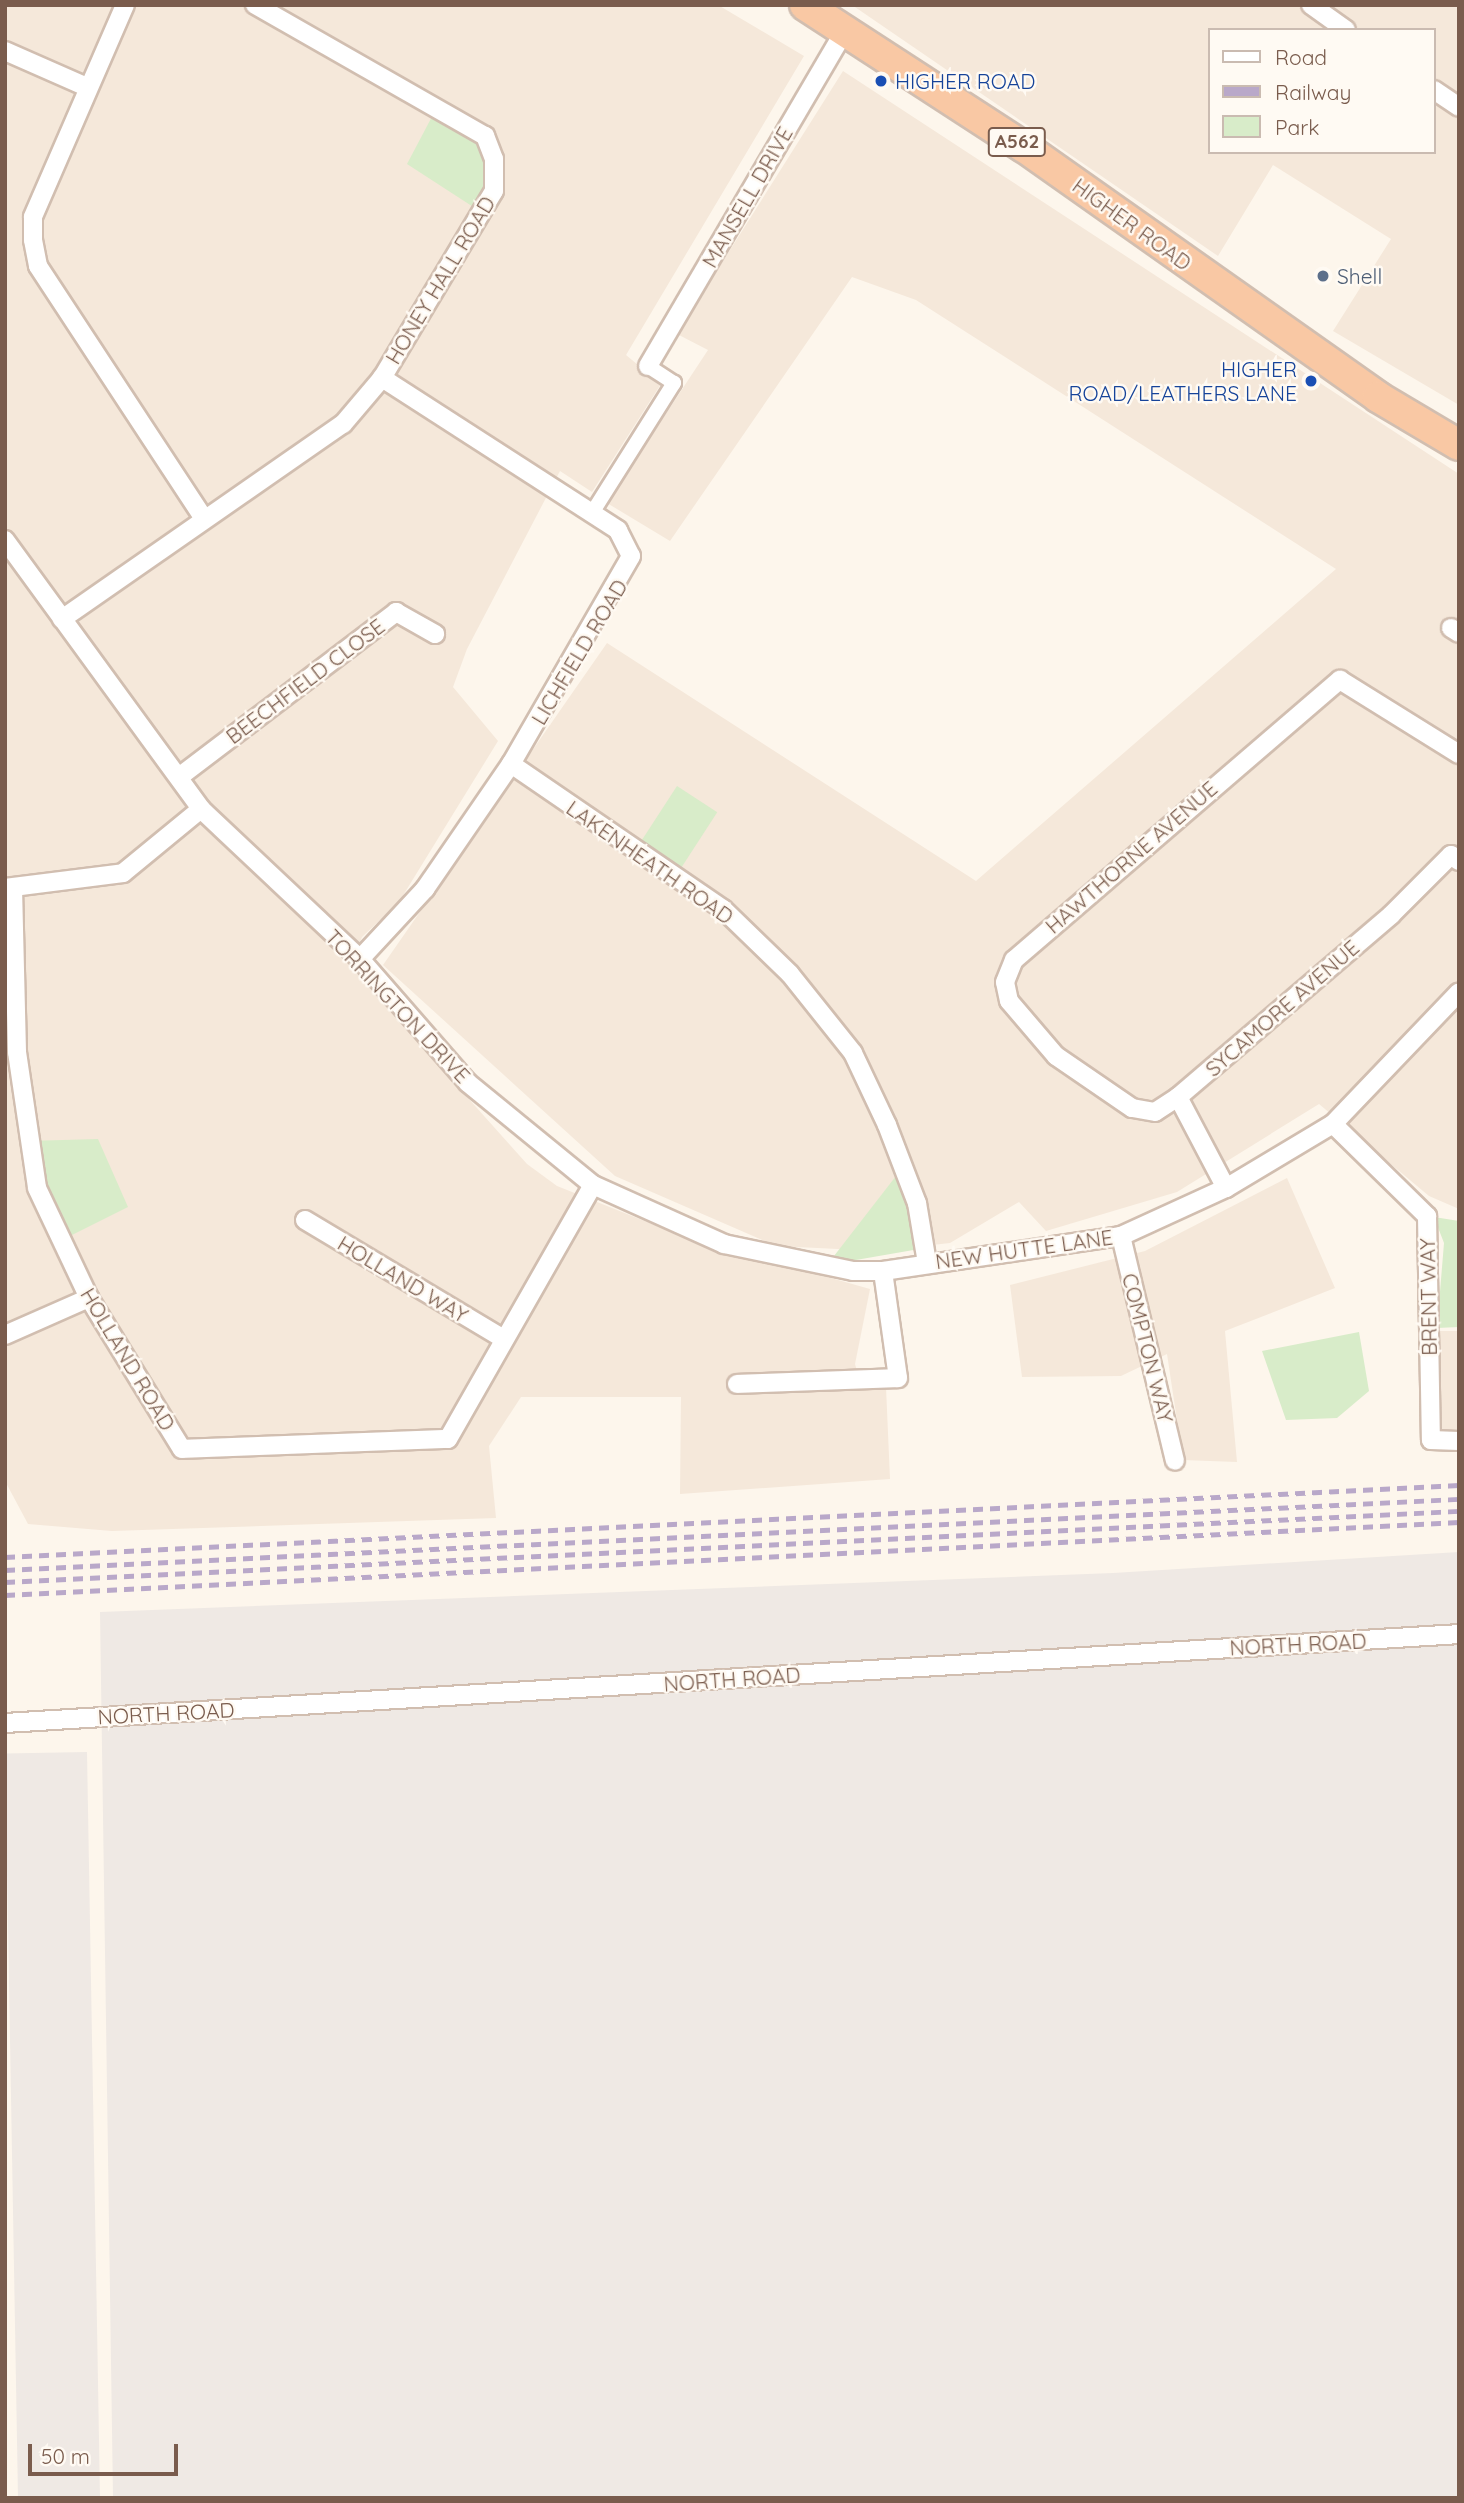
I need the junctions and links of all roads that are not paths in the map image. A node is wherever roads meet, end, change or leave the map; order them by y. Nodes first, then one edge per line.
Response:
1 (125, 5) edge
2 (255, 5) edge
3 (805, 5) edge
4 (1311, 5) edge
5 (846, 28) junction
6 (1343, 28) edge
7 (5, 51) edge
8 (87, 87) junction
9 (1436, 91) edge
10 (1459, 107) edge
11 (648, 366) joint
12 (382, 378) junction
13 (1459, 445) edge
14 (592, 513) junction
15 (204, 519) junction
16 (5, 540) edge
17 (62, 619) junction
18 (435, 634) dead end
19 (1459, 754) edge
20 (511, 764) junction
21 (179, 777) junction
22 (201, 809) junction
23 (1456, 853) edge
24 (9, 888) edge
25 (360, 959) junction
26 (1459, 992) edge
27 (11, 1053) edge
28 (1178, 1097) junction
29 (1333, 1124) junction
30 (593, 1185) junction
31 (1226, 1188) junction
32 (305, 1220) dead end
33 (1121, 1236) junction
34 (927, 1263) junction
35 (883, 1271) junction
36 (89, 1298) junction
37 (5, 1335) edge
38 (502, 1338) junction
39 (737, 1384) dead end
40 (1459, 1441) edge
41 (1175, 1461) dead end
42 (1459, 1634) edge
43 (5, 1723) edge

1 - 8 street
2 - 12 street, HONEY HALL ROAD
3 - 5 highway, HIGHER ROAD / A562
4 - 6 street
5 - 11 street, MANSELL DRIVE
5 - 13 highway, HIGHER ROAD / A562
7 - 8 street
8 - 15 street
9 - 10 street
11 - 14 street
12 - 14 street, LICHFIELD ROAD
12 - 15 street, HONEY HALL ROAD
14 - 20 street, LICHFIELD ROAD
15 - 17 street, HONEY HALL ROAD
16 - 17 street, TORRINGTON DRIVE
17 - 21 street, TORRINGTON DRIVE
18 - 21 street, BEECHFIELD CLOSE
19 - 28 street, HAWTHORNE AVENUE
20 - 25 street, LICHFIELD ROAD
20 - 34 street, LAKENHEATH ROAD
21 - 22 street, TORRINGTON DRIVE
22 - 24 street
22 - 25 street, TORRINGTON DRIVE
23 - 28 street, SYCAMORE AVENUE
24 - 27 street, HOLLAND ROAD
25 - 30 street, TORRINGTON DRIVE
26 - 29 street, NEW HUTTE LANE
27 - 36 street, HOLLAND ROAD
28 - 31 street
29 - 31 street, NEW HUTTE LANE
29 - 40 street, BRENT WAY
30 - 35 street, TORRINGTON DRIVE
30 - 38 street, HOLLAND ROAD
31 - 33 street, NEW HUTTE LANE
32 - 38 street, HOLLAND WAY
33 - 34 street, NEW HUTTE LANE
33 - 41 street, COMPTON WAY
34 - 35 street, NEW HUTTE LANE
35 - 39 street
36 - 37 street
36 - 38 street, HOLLAND ROAD
42 - 43 street, NORTH ROAD

